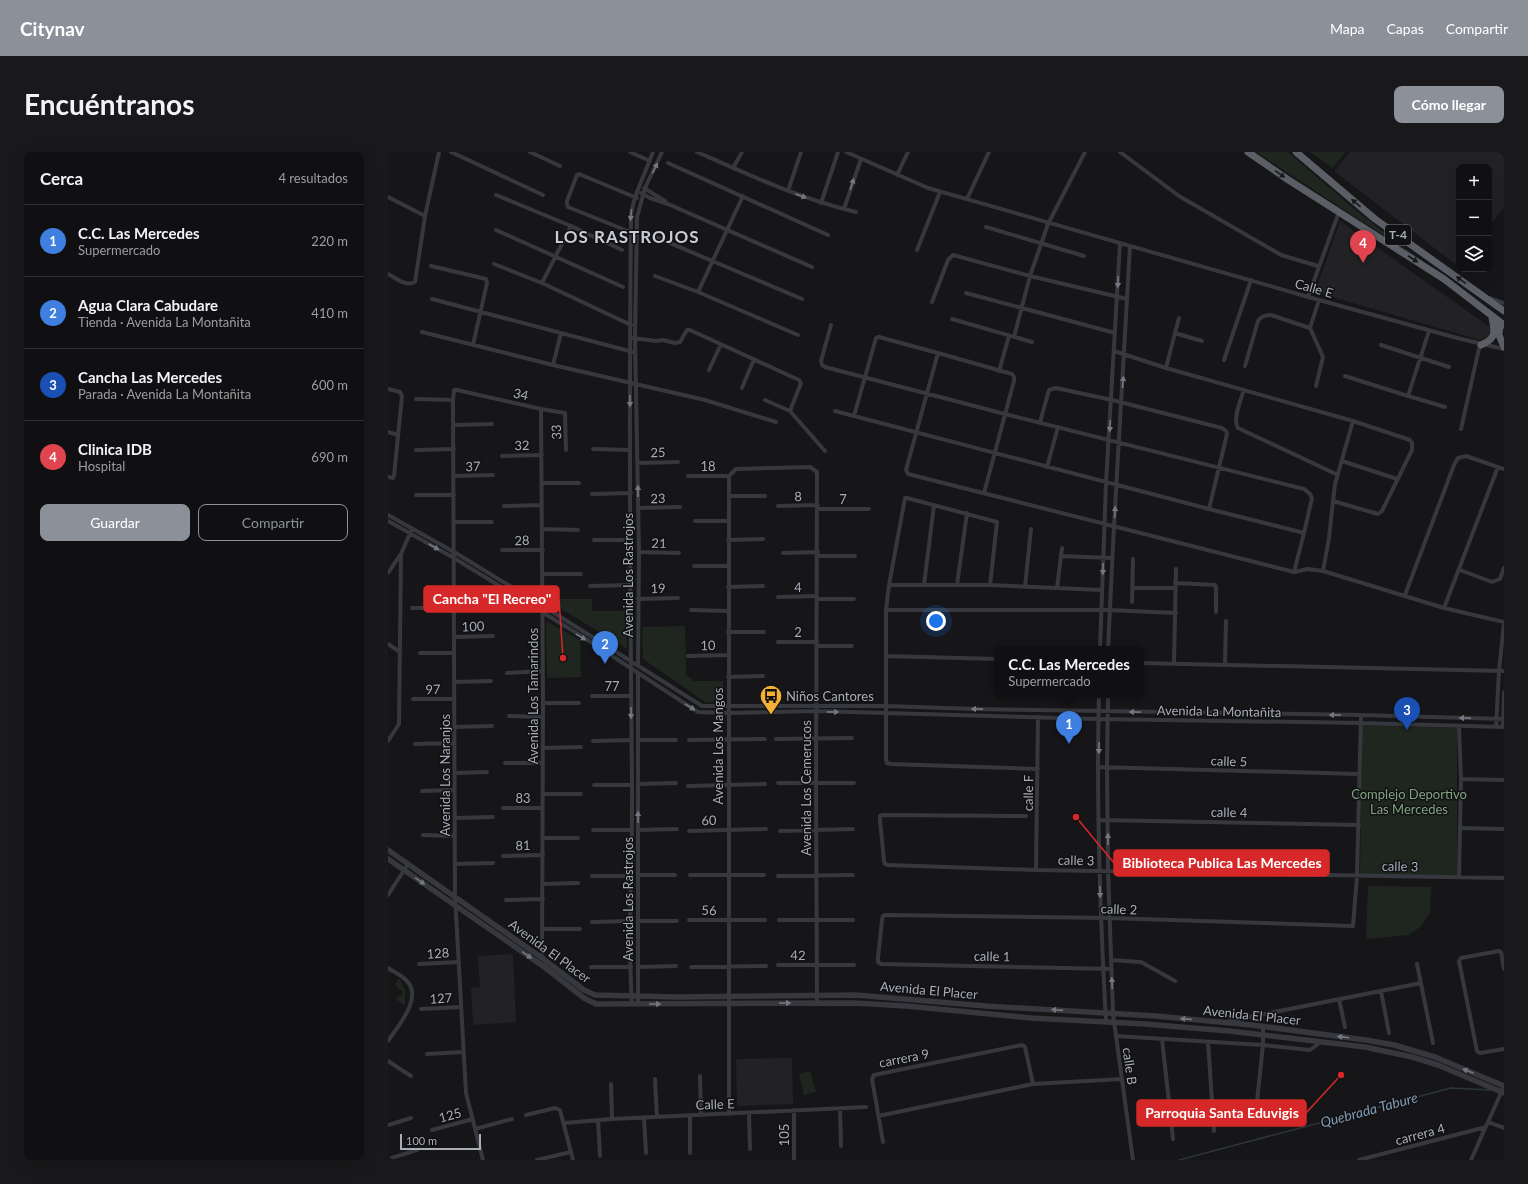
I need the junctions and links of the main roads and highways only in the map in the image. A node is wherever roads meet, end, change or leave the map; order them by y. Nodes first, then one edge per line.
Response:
1 (1248, 152) edge
2 (1296, 152) edge
3 (1504, 311) edge
4 (1492, 317) junction
5 (1502, 324) edge
6 (1480, 344) road end
7 (1504, 348) edge

1 -> 4 highway, T-4
3 -> 2 highway, T-4
4 - 5 highway, T-4
4 - 6 highway
5 - 7 highway

